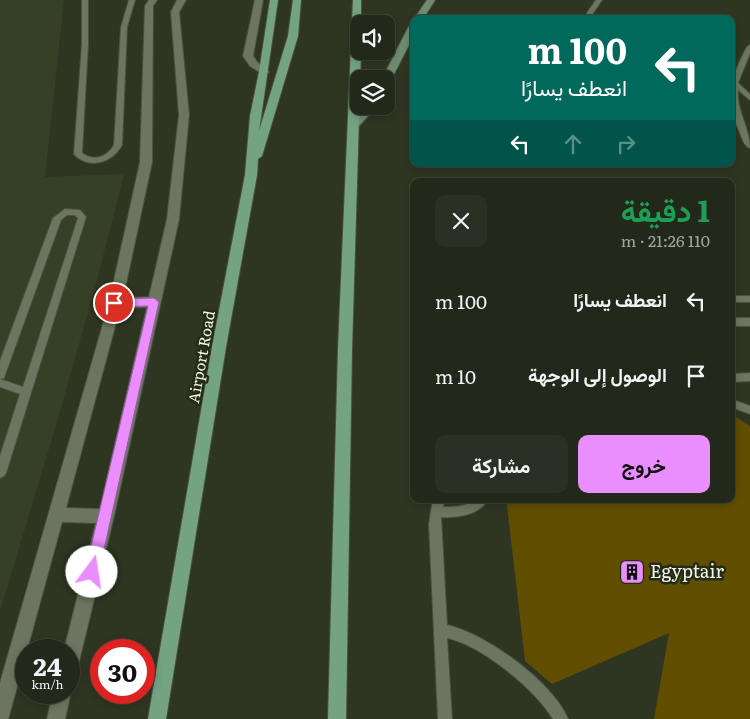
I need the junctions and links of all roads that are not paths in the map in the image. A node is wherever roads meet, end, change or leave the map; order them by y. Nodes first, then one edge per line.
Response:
1 (85, 0) edge
2 (132, 0) edge
3 (153, 0) edge
4 (182, 0) edge
5 (250, 0) edge
6 (274, 0) edge
7 (297, 0) edge
8 (357, 0) edge
9 (431, 0) edge
10 (589, 0) edge
11 (598, 1) edge
12 (259, 4) edge
13 (421, 15) edge
14 (590, 15) edge
15 (410, 34) edge
16 (750, 47) edge
17 (391, 70) edge
18 (264, 72) junction
19 (735, 80) edge
20 (735, 84) edge
21 (750, 98) edge
22 (735, 112) edge
23 (363, 115) edge
24 (354, 125) junction
25 (750, 146) edge
26 (251, 175) junction
27 (735, 299) edge
28 (750, 299) edge
29 (154, 302) junction
30 (114, 303) junction
31 (735, 322) edge
32 (750, 322) edge
33 (0, 375) edge
34 (750, 377) edge
35 (735, 378) edge
36 (0, 383) edge
37 (26, 392) junction
38 (735, 404) edge
39 (750, 410) edge
40 (0, 473) edge
41 (438, 503) edge
42 (477, 503) edge
43 (436, 512) junction
44 (56, 515) junction
45 (106, 516) junction
46 (440, 630) junction
47 (76, 639) edge
48 (59, 704) edge
49 (0, 716) edge
50 (56, 719) edge
51 (157, 719) edge
52 (337, 719) edge
53 (445, 719) edge
54 (561, 719) edge

1 - 2 lane
3 - 30 street
4 - 29 street
5 - 12 street
6 - 18 main road, Airport Road
7 - 26 main road
8 - 24 main road
9 - 13 main road
10 - 11 lane
11 - 14 lane
12 - 18 street
15 - 17 main road
16 - 19 lane
18 - 26 main road, Airport Road
20 - 21 lane
22 - 25 lane
23 - 24 main road
24 - 52 main road
26 - 51 main road, Airport Road
27 - 28 lane
29 - 30 street
29 - 45 street
30 - 44 street
31 - 32 lane
33 - 37 lane
34 - 35 lane
36 - 37 lane
37 - 40 lane
38 - 39 lane
41 - 43 lane
42 - 43 lane
43 - 46 lane
44 - 45 street
44 - 49 street
45 - 47 street
46 - 53 lane
46 - 54 lane
48 - 50 street

